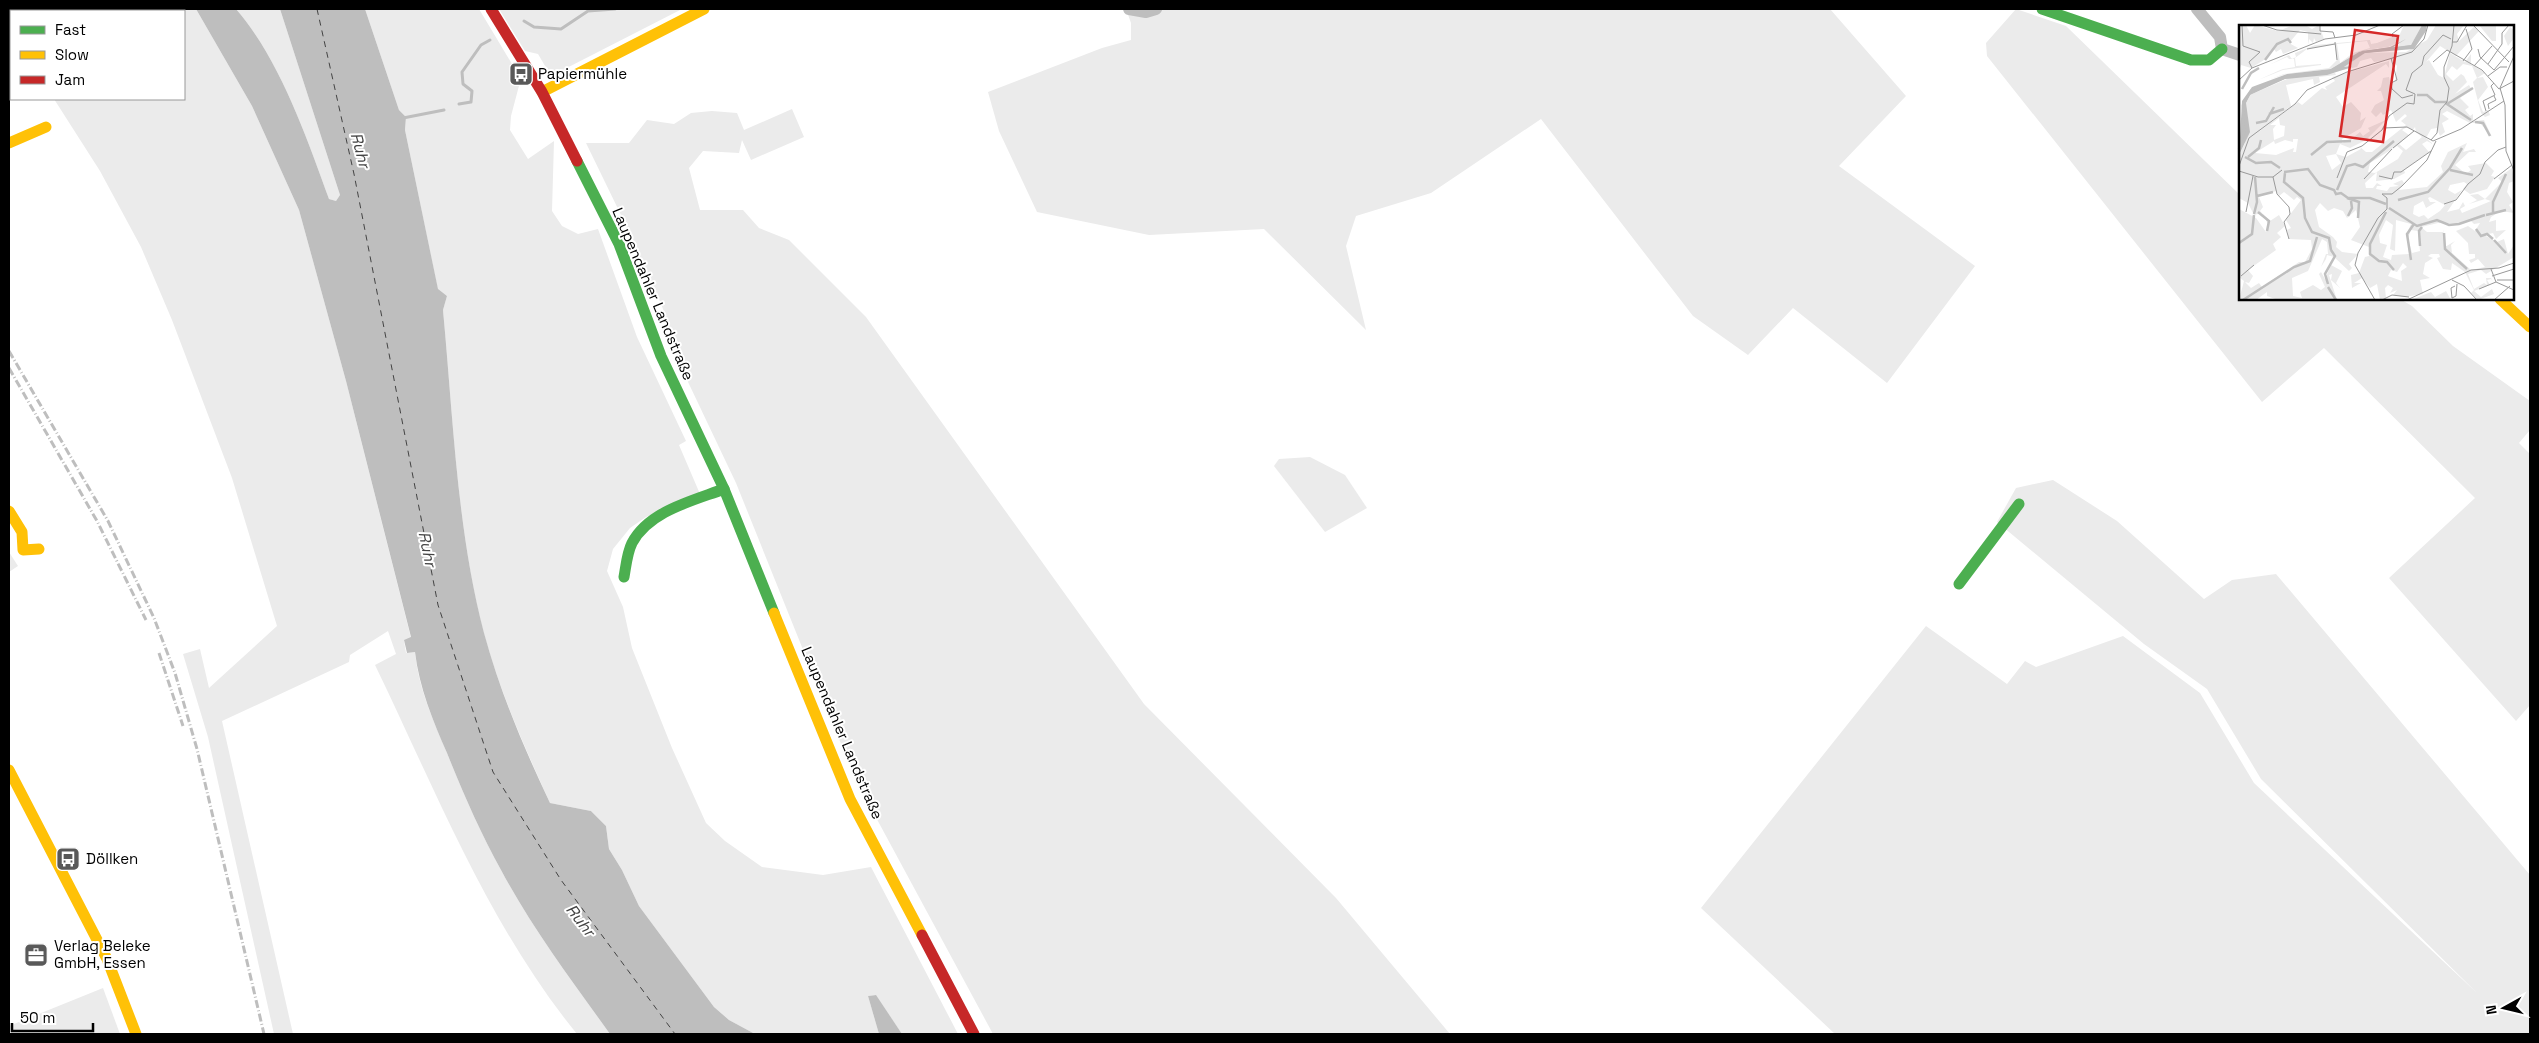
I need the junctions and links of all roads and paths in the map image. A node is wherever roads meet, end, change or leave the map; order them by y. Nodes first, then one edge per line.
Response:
1 (491, 9) edge
2 (704, 9) edge
3 (1128, 9) edge
4 (1156, 9) edge
5 (2042, 9) edge
6 (2197, 9) edge
7 (2222, 49) junction
8 (2239, 55) edge
9 (542, 92) junction
10 (46, 127) dead end
11 (9, 143) edge
12 (2501, 300) edge
13 (2530, 327) edge
14 (724, 489) junction
15 (2019, 504) dead end
16 (9, 511) edge
17 (39, 549) dead end
18 (624, 578) dead end
19 (1959, 584) dead end
20 (9, 770) edge
21 (136, 1034) edge
22 (974, 1034) edge

1 - 9 main road, Laupendahler Landstraße
2 - 9 main road
3 - 4 street
5 - 7 main road
6 - 7 street
7 - 8 street
9 - 14 main road, Laupendahler Landstraße
10 - 11 main road
12 - 13 main road
14 - 18 main road
14 - 22 main road, Laupendahler Landstraße
15 - 19 main road
16 - 17 main road
20 - 21 main road

